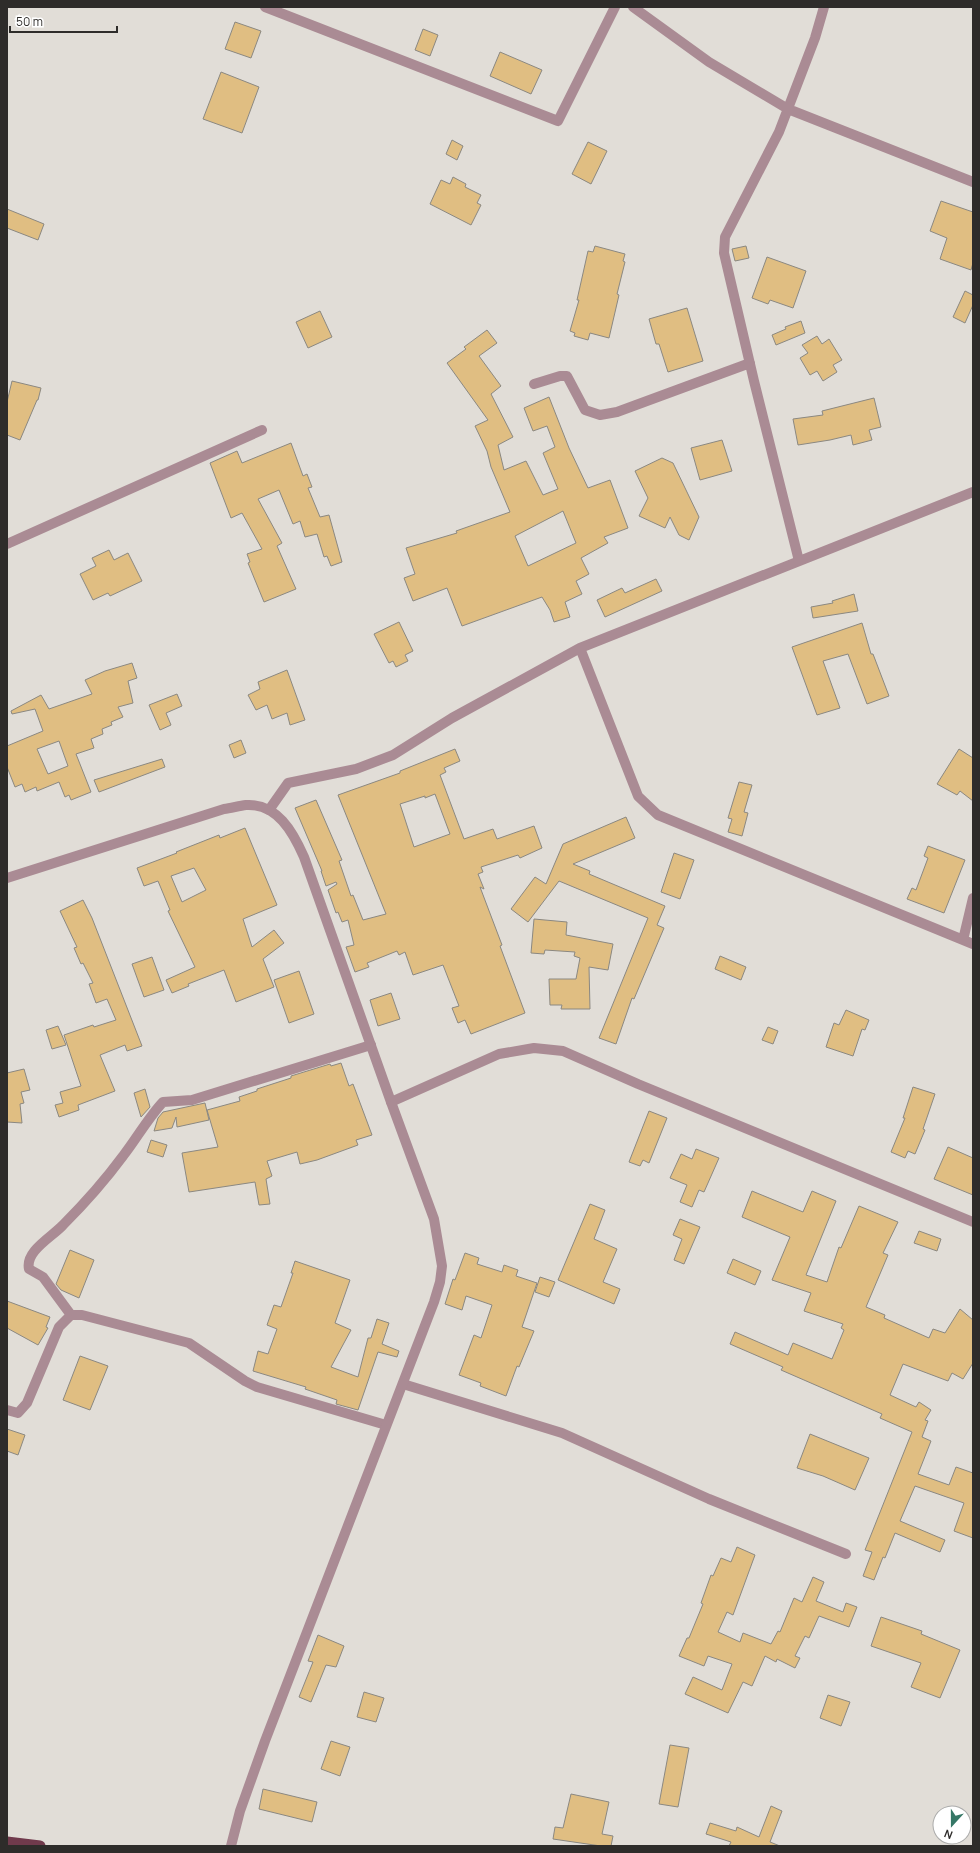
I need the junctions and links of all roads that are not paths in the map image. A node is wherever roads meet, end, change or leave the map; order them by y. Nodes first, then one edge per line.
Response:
1 (265, 7) edge
2 (615, 7) edge
3 (633, 7) edge
4 (824, 7) edge
5 (788, 109) junction
6 (973, 182) edge
7 (750, 363) junction
8 (534, 384) dead end
9 (262, 430) dead end
10 (973, 492) edge
11 (7, 544) edge
12 (799, 561) junction
13 (580, 648) junction
14 (269, 810) junction
15 (7, 878) edge
16 (973, 898) edge
17 (963, 940) junction
18 (973, 944) edge
19 (371, 1045) junction
20 (391, 1102) junction
21 (973, 1222) edge
22 (71, 1315) junction
23 (403, 1384) junction
24 (7, 1410) edge
25 (386, 1425) junction
26 (846, 1554) dead end
27 (7, 1842) edge
28 (40, 1846) edge
29 (231, 1846) edge

1 - 2 street
3 - 5 street
4 - 5 street
5 - 6 street
5 - 7 street
7 - 8 street
7 - 12 street
9 - 11 street
10 - 12 street
12 - 13 street
13 - 14 street
13 - 17 street
14 - 15 street
14 - 19 street
16 - 17 street
17 - 18 street
19 - 20 street
19 - 22 street
20 - 21 street
20 - 23 street
22 - 24 street
22 - 25 street
23 - 25 street
23 - 26 street
25 - 29 street
27 - 28 highway

